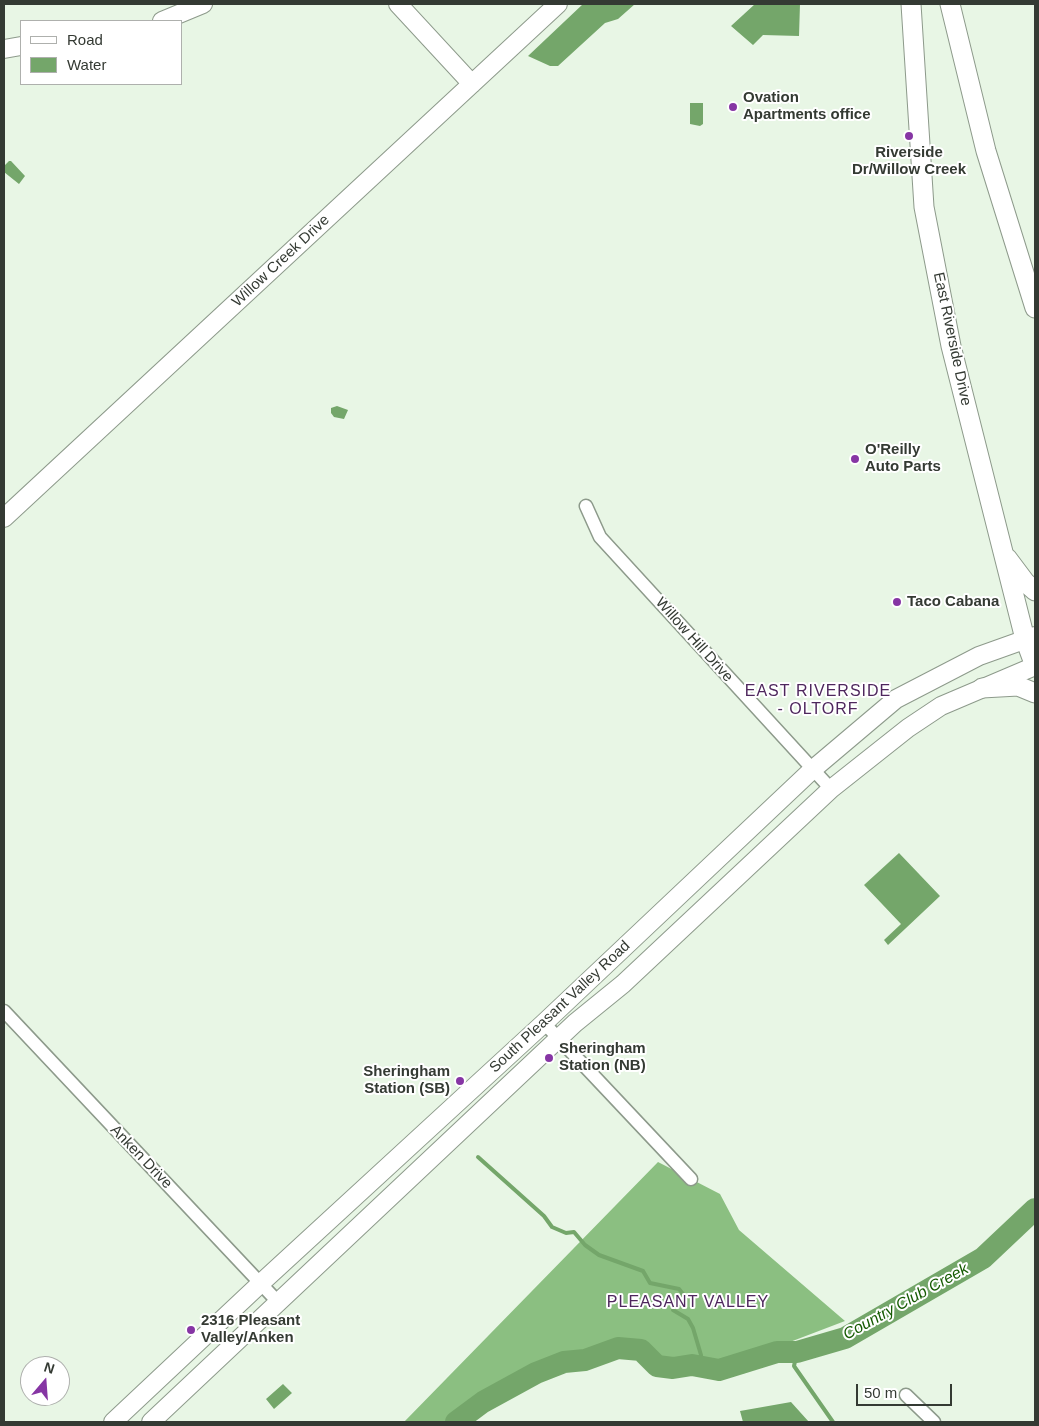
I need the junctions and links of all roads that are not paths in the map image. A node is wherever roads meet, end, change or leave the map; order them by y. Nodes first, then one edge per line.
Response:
1 (203, 4) edge
2 (398, 4) edge
3 (558, 4) edge
4 (912, 4) edge
5 (950, 4) edge
6 (164, 20) edge
7 (20, 46) edge
8 (4, 49) edge
9 (472, 84) junction
10 (1035, 308) edge
11 (586, 506) dead end
12 (4, 518) edge
13 (1002, 551) junction
14 (1035, 591) edge
15 (1030, 638) edge
16 (1035, 666) edge
17 (982, 688) junction
18 (1035, 693) edge
19 (812, 770) junction
20 (831, 788) junction
21 (4, 1011) edge
22 (544, 1023) junction
23 (559, 1038) junction
24 (408, 1149) junction
25 (424, 1165) junction
26 (691, 1179) dead end
27 (260, 1283) junction
28 (278, 1302) junction
29 (906, 1395) dead end
30 (114, 1422) edge
31 (151, 1422) edge
32 (934, 1422) edge

1 - 6 main road
2 - 9 main road
3 - 9 main road, Willow Creek Drive
4 - 13 main road, East Riverside Drive
5 - 10 main road
7 - 8 main road
9 - 12 main road, Willow Creek Drive
11 - 19 street, Willow Hill Drive
13 - 14 main road
13 - 15 main road, East Riverside Drive
15 - 16 main road, East Riverside Drive
15 - 19 main road, South Pleasant Valley Road
16 - 17 main road, South Pleasant Valley Road
17 - 18 main road
17 - 20 main road, South Pleasant Valley Road
19 - 20 street, Willow Hill Drive
19 - 22 main road, South Pleasant Valley Road
20 - 23 main road, South Pleasant Valley Road
21 - 27 street, Anken Drive
22 - 23 street
22 - 24 main road, South Pleasant Valley Road
23 - 25 main road, South Pleasant Valley Road
23 - 26 street
24 - 25 main road
24 - 27 main road, South Pleasant Valley Road
25 - 28 main road, South Pleasant Valley Road
27 - 28 street, Anken Drive
27 - 30 main road, South Pleasant Valley Road
28 - 31 main road, South Pleasant Valley Road
29 - 32 street

